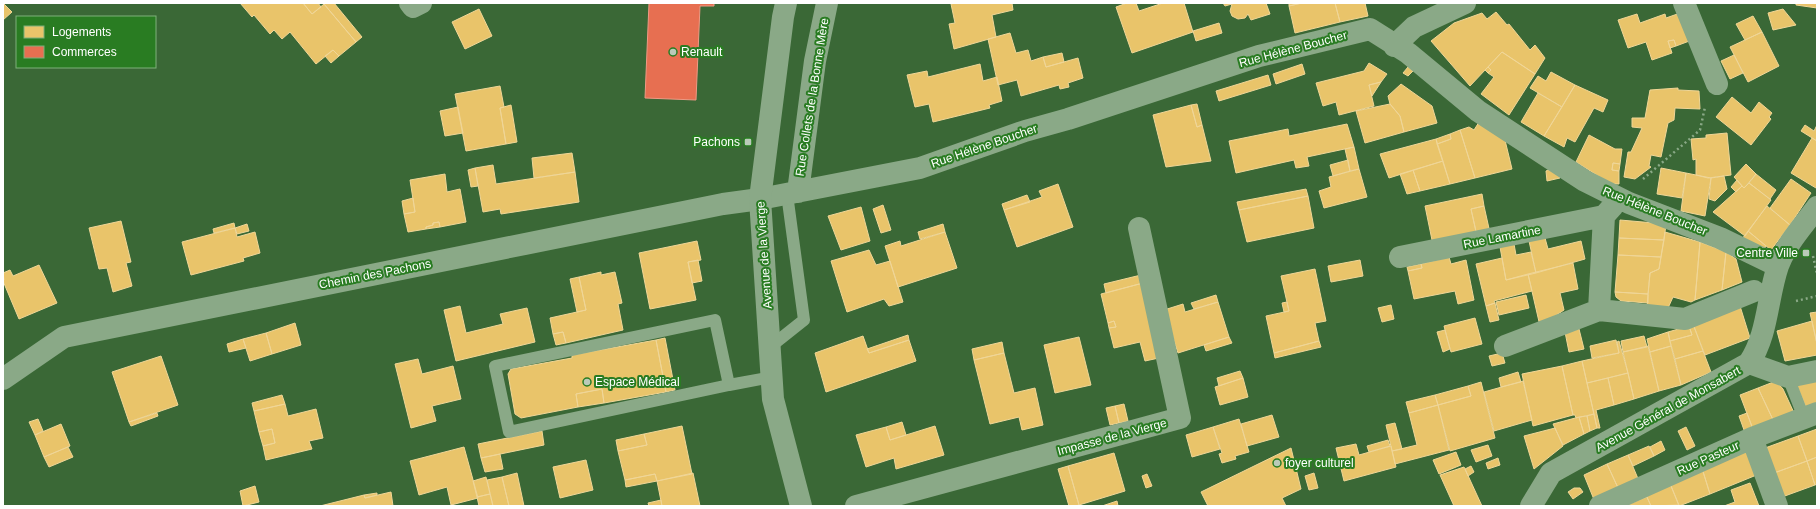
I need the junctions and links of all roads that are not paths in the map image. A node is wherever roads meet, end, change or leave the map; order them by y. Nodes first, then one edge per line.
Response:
1 (410, 3) edge
2 (421, 3) edge
3 (786, 3) edge
4 (827, 3) edge
5 (1465, 3) edge
6 (1684, 3) edge
7 (1394, 46) junction
8 (1717, 84) road end
9 (793, 193) junction
10 (1620, 199) junction
11 (760, 200) junction
12 (1817, 207) edge
13 (1604, 216) junction
14 (1139, 228) dead end
15 (1400, 257) dead end
16 (1778, 266) junction
17 (1754, 291) dead end
18 (1599, 310) junction
19 (1505, 346) dead end
20 (770, 347) junction
21 (1749, 363) junction
22 (1817, 371) edge
23 (1788, 377) junction
24 (772, 378) junction
25 (3, 379) edge
26 (729, 385) junction
27 (1810, 415) edge
28 (1752, 438) junction
29 (801, 506) edge
30 (856, 506) edge
31 (1531, 506) edge
32 (1600, 506) edge
33 (1776, 506) edge

1 - 2 street
3 - 11 street, Avenue de la Vierge
4 - 9 street, Rue Collets de la Bonne Mère
5 - 7 street
6 - 8 street
7 - 9 street, Rue Hélène Boucher
7 - 10 street, Rue Hélène Boucher
9 - 11 street, Rue Hélène Boucher
9 - 20 lane
10 - 13 street
10 - 16 street, Rue Hélène Boucher
11 - 20 street, Avenue de la Vierge
11 - 25 street, Chemin des Pachons
12 - 16 street, Avenue Général de Monsabert
13 - 15 street, Rue Lamartine
13 - 18 street
14 - 30 street, Impasse de la Vierge
16 - 21 street, Avenue Général de Monsabert
17 - 18 street
18 - 19 street
20 - 24 street, Avenue de la Vierge
21 - 23 street
21 - 31 street, Avenue Général de Monsabert
22 - 23 street
23 - 27 lane
24 - 26 lane
24 - 29 street, Avenue de la Vierge
26 - 26 lane
27 - 28 street, Rue Pasteur
28 - 32 street, Rue Pasteur
28 - 33 street

